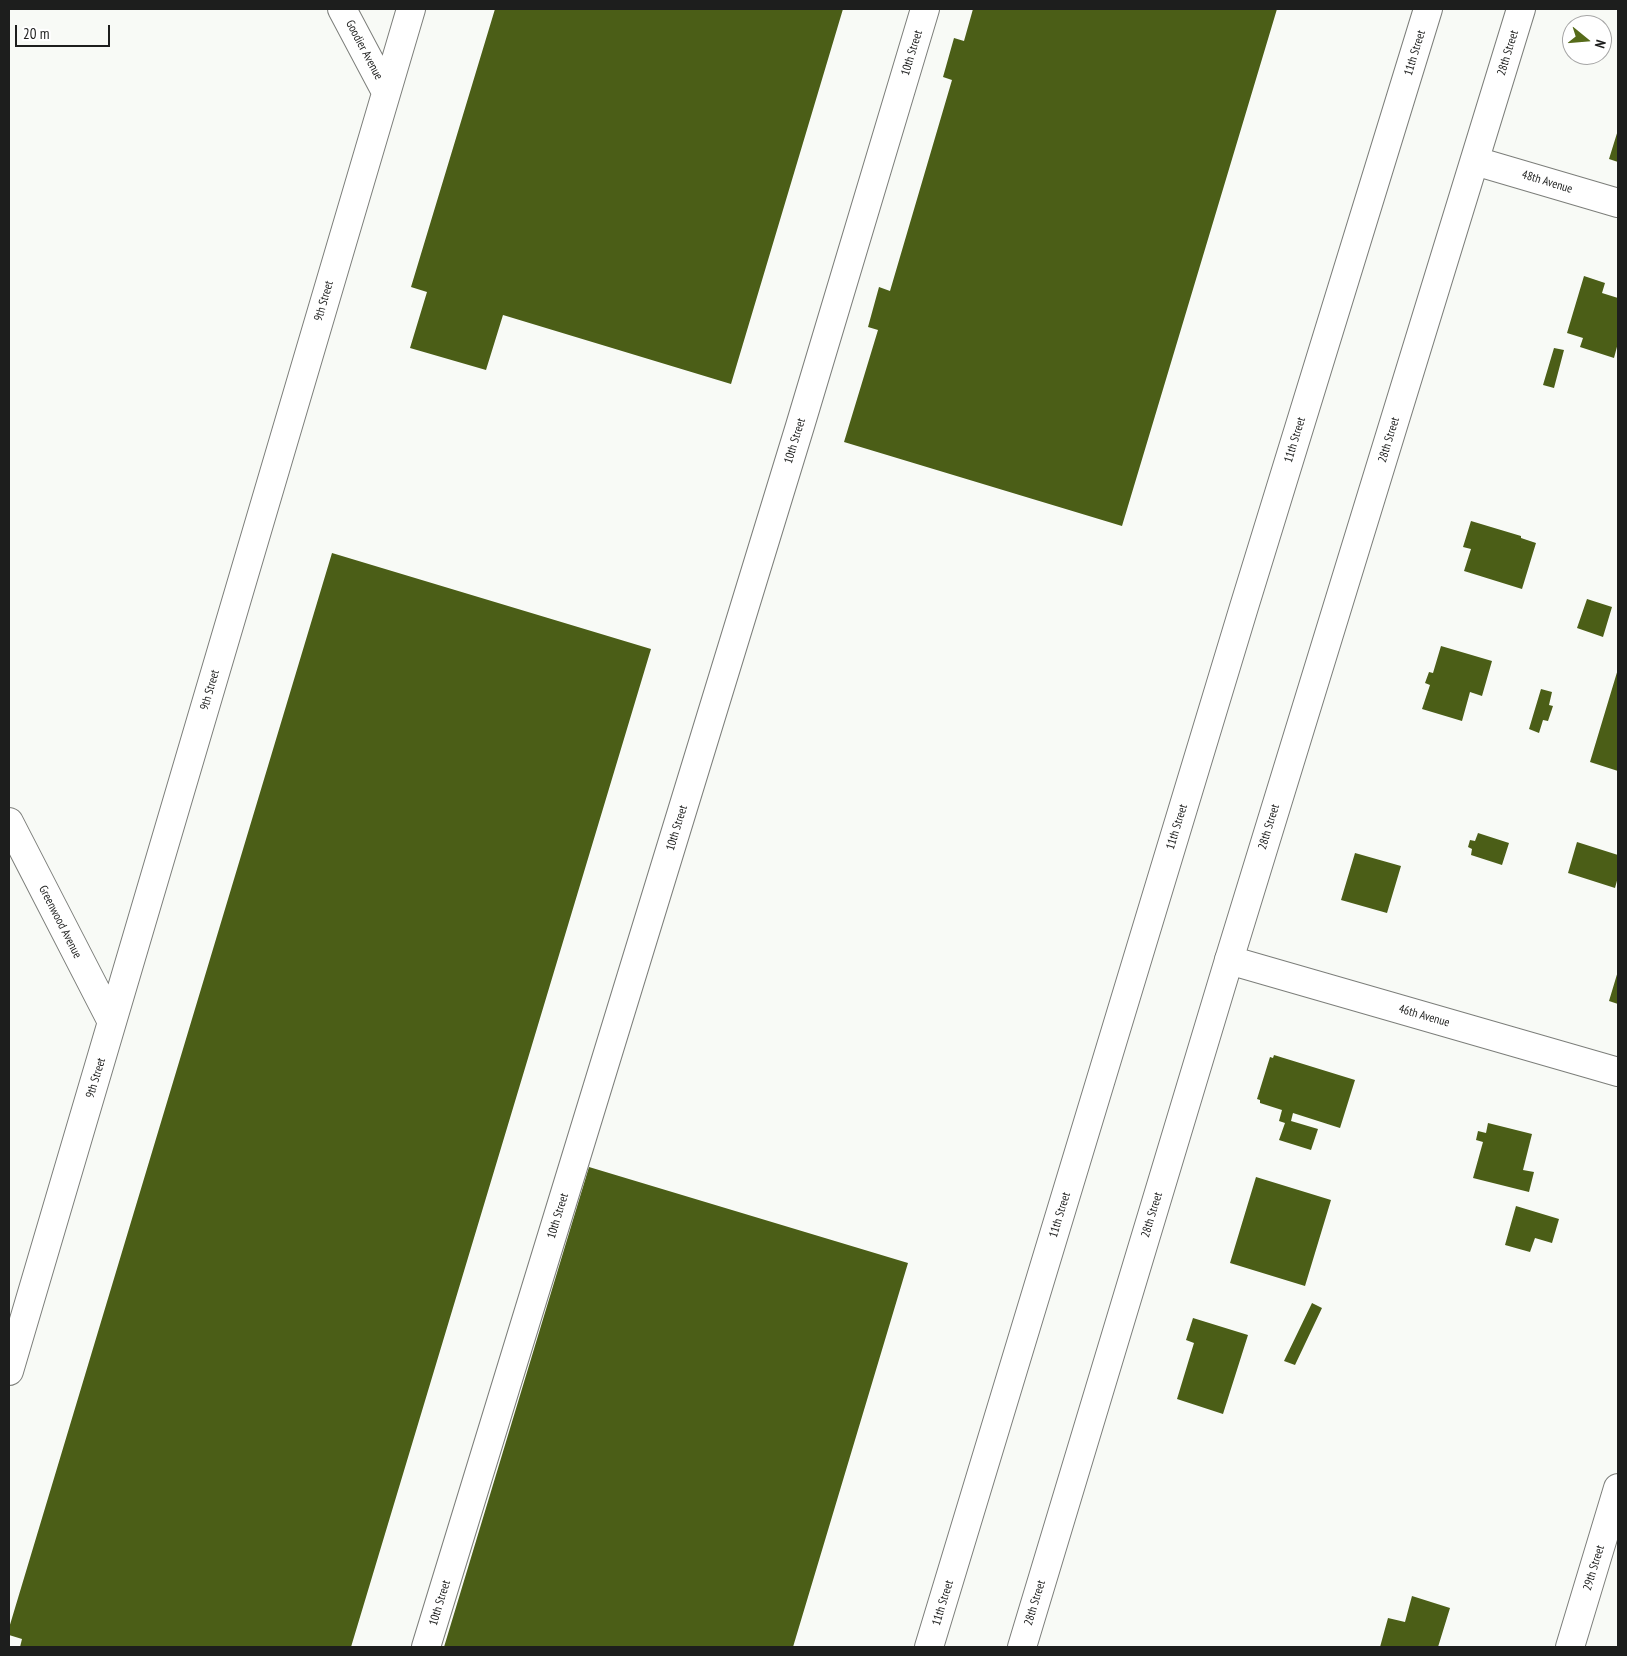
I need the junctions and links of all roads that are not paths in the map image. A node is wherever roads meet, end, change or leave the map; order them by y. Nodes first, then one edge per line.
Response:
1 (342, 9) edge
2 (411, 9) edge
3 (925, 9) edge
4 (1428, 9) edge
5 (1521, 9) edge
6 (386, 92) junction
7 (1475, 161) junction
8 (1618, 203) edge
9 (9, 822) edge
10 (1229, 960) junction
11 (112, 1022) junction
12 (1618, 1072) edge
13 (9, 1371) edge
14 (1618, 1488) edge
15 (426, 1647) edge
16 (929, 1647) edge
17 (1022, 1647) edge
18 (1570, 1647) edge

1 - 6 street, Goodier Avenue
2 - 6 street, 9th Street
3 - 15 street, 10th Street
4 - 16 street, 11th Street
5 - 7 street, 28th Street
6 - 11 street, 9th Street
7 - 8 street, 48th Avenue
7 - 10 street, 28th Street
9 - 11 street, Greenwood Avenue
10 - 12 street, 46th Avenue
10 - 17 street, 28th Street
11 - 13 street, 9th Street
14 - 18 street, 29th Street

